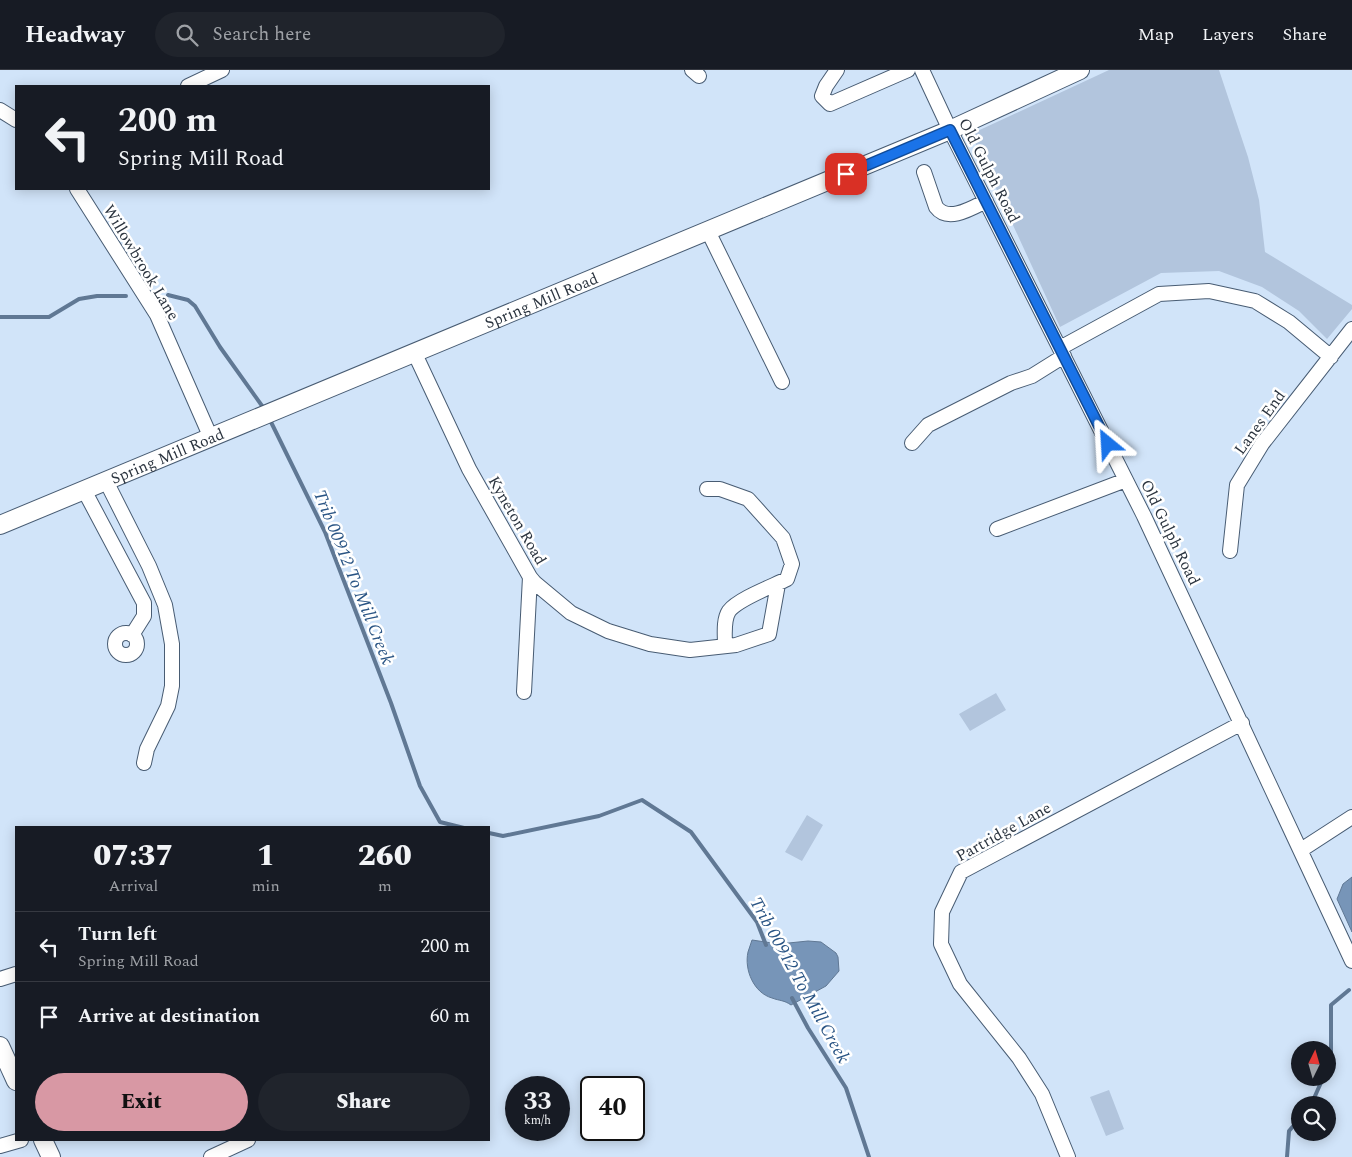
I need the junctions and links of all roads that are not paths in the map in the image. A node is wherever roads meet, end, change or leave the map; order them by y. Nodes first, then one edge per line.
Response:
1 (222, 70) edge
2 (837, 70) edge
3 (908, 70) edge
4 (922, 70) edge
5 (1080, 70) edge
6 (190, 85) edge
7 (0, 110) edge
8 (15, 119) edge
9 (950, 130) junction
10 (924, 172) dead end
11 (78, 190) edge
12 (986, 201) junction
13 (708, 231) junction
14 (1352, 329) edge
15 (1062, 352) junction
16 (415, 354) junction
17 (1331, 357) junction
18 (782, 382) dead end
19 (211, 438) junction
20 (912, 442) dead end
21 (1126, 480) junction
22 (106, 482) junction
23 (706, 489) dead end
24 (84, 490) junction
25 (0, 525) edge
26 (997, 529) dead end
27 (1230, 551) dead end
28 (530, 577) junction
29 (778, 584) junction
30 (132, 635) dead end
31 (725, 646) junction
32 (524, 692) dead end
33 (1242, 722) junction
34 (144, 763) dead end
35 (1352, 817) edge
36 (1301, 850) junction
37 (1352, 961) edge
38 (15, 974) edge
39 (0, 979) edge
40 (0, 1046) edge
41 (15, 1079) edge
42 (18, 1141) edge
43 (44, 1141) edge
44 (246, 1141) edge
45 (0, 1146) edge
46 (51, 1157) edge
47 (212, 1157) edge
48 (1068, 1157) edge

1 - 6 street
2 - 3 street
4 - 9 street, Old Gulph Road
5 - 9 main road, Spring Mill Road
7 - 8 street
9 - 12 street, Old Gulph Road
9 - 13 main road, Spring Mill Road
10 - 12 street
11 - 19 street, Willowbrook Lane
12 - 15 street, Old Gulph Road
13 - 16 main road, Spring Mill Road
13 - 18 street
14 - 17 street, Lanes End
15 - 17 street
15 - 20 street
15 - 21 street, Old Gulph Road
16 - 19 main road, Spring Mill Road
16 - 28 street, Kyneton Road
17 - 27 street, Lanes End
19 - 22 main road, Spring Mill Road
21 - 26 street
21 - 33 street, Old Gulph Road
22 - 24 main road, Spring Mill Road
22 - 34 street
23 - 29 street
24 - 25 main road, Spring Mill Road
24 - 30 street
28 - 31 street, Kyneton Road
28 - 32 street
29 - 31 street
29 - 31 street, Kyneton Road
33 - 36 street, Old Gulph Road
33 - 48 street, Partridge Lane
35 - 36 street
36 - 37 street, Old Gulph Road
38 - 39 street
40 - 41 main road
42 - 45 street
43 - 46 main road
44 - 47 street

